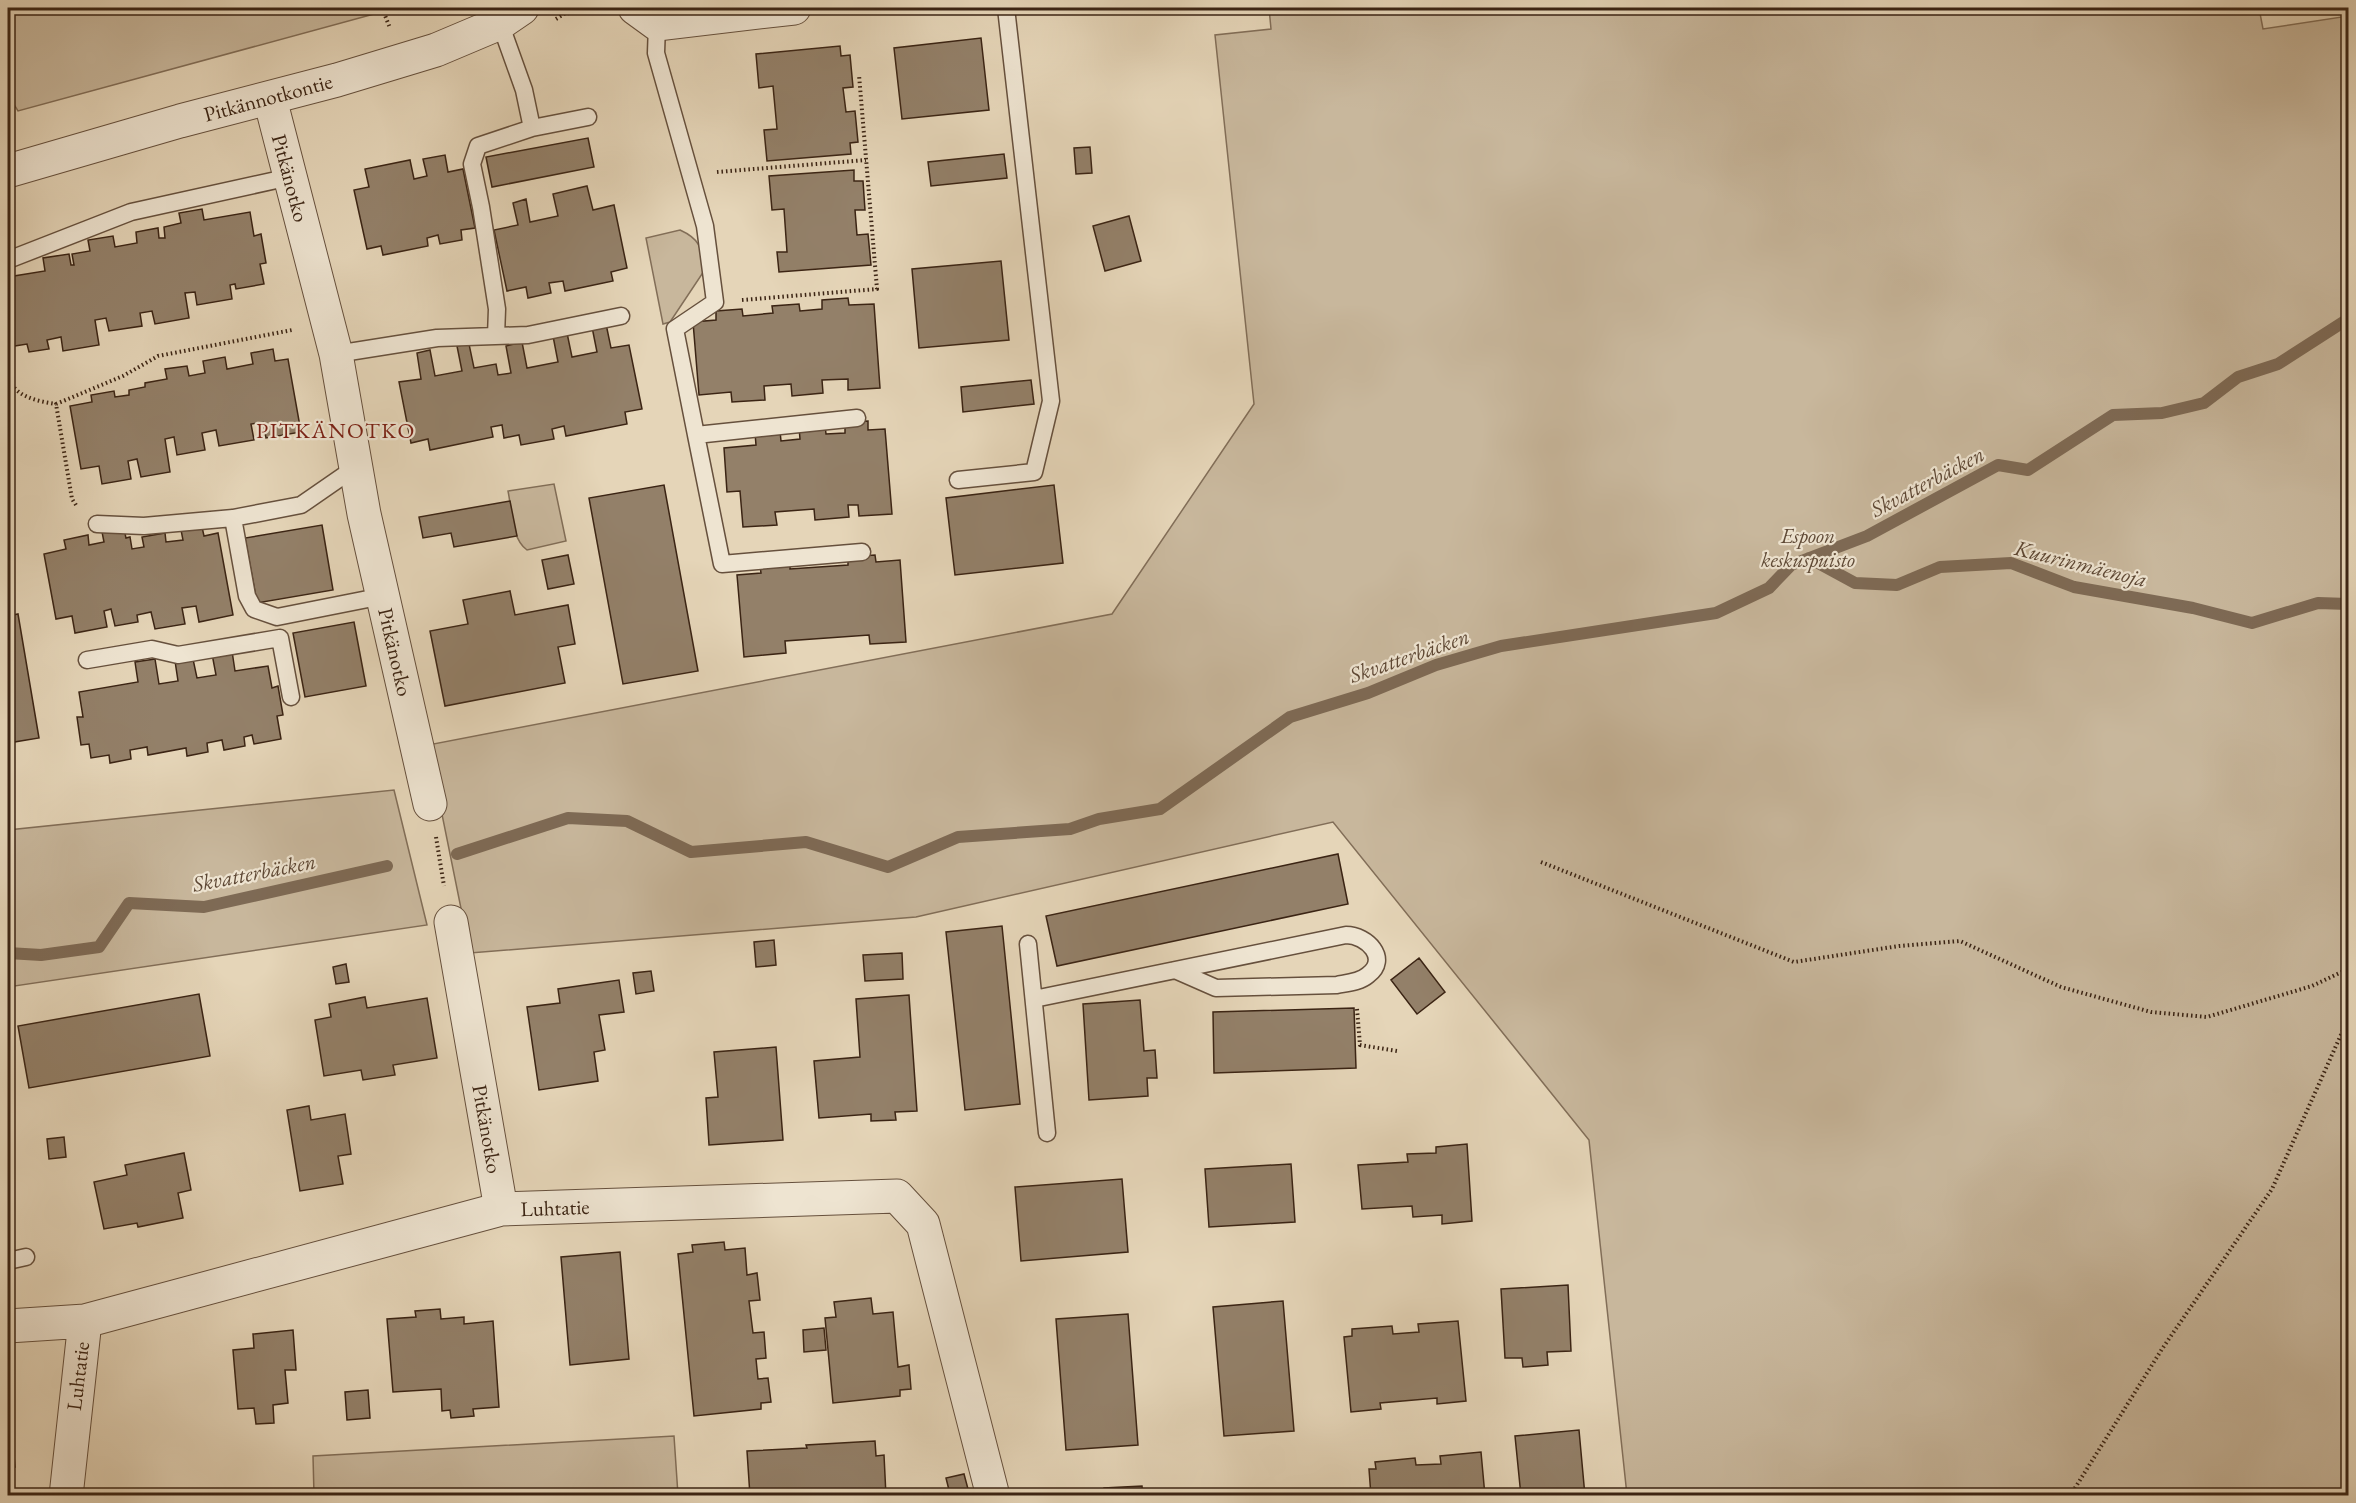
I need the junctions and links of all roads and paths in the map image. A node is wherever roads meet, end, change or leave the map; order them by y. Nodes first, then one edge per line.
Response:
1 (382, 8) edge
2 (794, 8) edge
3 (1006, 8) edge
4 (511, 15) edge
5 (646, 16) edge
6 (391, 31) dead end
7 (859, 75) dead end
8 (270, 99) junction
9 (588, 117) dead end
10 (532, 128) junction
11 (866, 160) junction
12 (8, 171) edge
13 (690, 176) junction
14 (290, 177) junction
15 (8, 260) edge
16 (715, 302) junction
17 (621, 316) dead end
18 (496, 336) junction
19 (332, 339) junction
20 (8, 376) edge
21 (56, 404) junction
22 (856, 418) dead end
23 (696, 435) junction
24 (356, 467) junction
25 (958, 480) dead end
26 (233, 518) junction
27 (97, 524) joint
28 (862, 552) dead end
29 (383, 596) junction
30 (277, 617) junction
31 (280, 639) junction
32 (87, 660) dead end
33 (291, 697) dead end
34 (430, 804) joint
35 (1540, 862) dead end
36 (451, 922) joint
37 (1028, 944) dead end
38 (2349, 969) edge
39 (1175, 970) junction
40 (1356, 998) dead end
41 (1034, 999) junction
42 (2349, 1019) edge
43 (1397, 1051) dead end
44 (1047, 1133) dead end
45 (501, 1209) junction
46 (26, 1257) dead end
47 (8, 1261) edge
48 (85, 1321) junction
49 (8, 1326) edge
50 (66, 1496) edge
51 (993, 1496) edge
52 (2070, 1496) edge

1 - 6 path
2 - 5 street
3 - 25 lane
4 - 8 street, Pitkännotkontie
4 - 10 lane
5 - 13 lane
7 - 11 path
8 - 12 street, Pitkännotkontie
8 - 14 street, Pitkänotko
9 - 10 lane
10 - 18 lane
11 - 13 path
11 - 16 path
13 - 16 lane
14 - 15 lane
14 - 19 street, Pitkänotko
16 - 23 lane
17 - 18 lane
18 - 19 lane
19 - 21 path
19 - 24 street, Pitkänotko
20 - 21 path
21 - 27 path
22 - 23 lane
23 - 28 lane
24 - 26 lane
24 - 29 street, Pitkänotko
26 - 27 lane
26 - 30 lane
29 - 30 lane
29 - 34 street, Pitkänotko
30 - 31 lane
31 - 32 lane
31 - 33 lane
34 - 36 path
35 - 38 path
36 - 45 street, Pitkänotko
37 - 41 lane
39 - 39 lane
39 - 41 lane
40 - 43 path
41 - 44 lane
42 - 52 path
45 - 48 street, Luhtatie
45 - 51 street, Luhtatie
46 - 47 lane
48 - 49 street
48 - 50 street, Luhtatie

